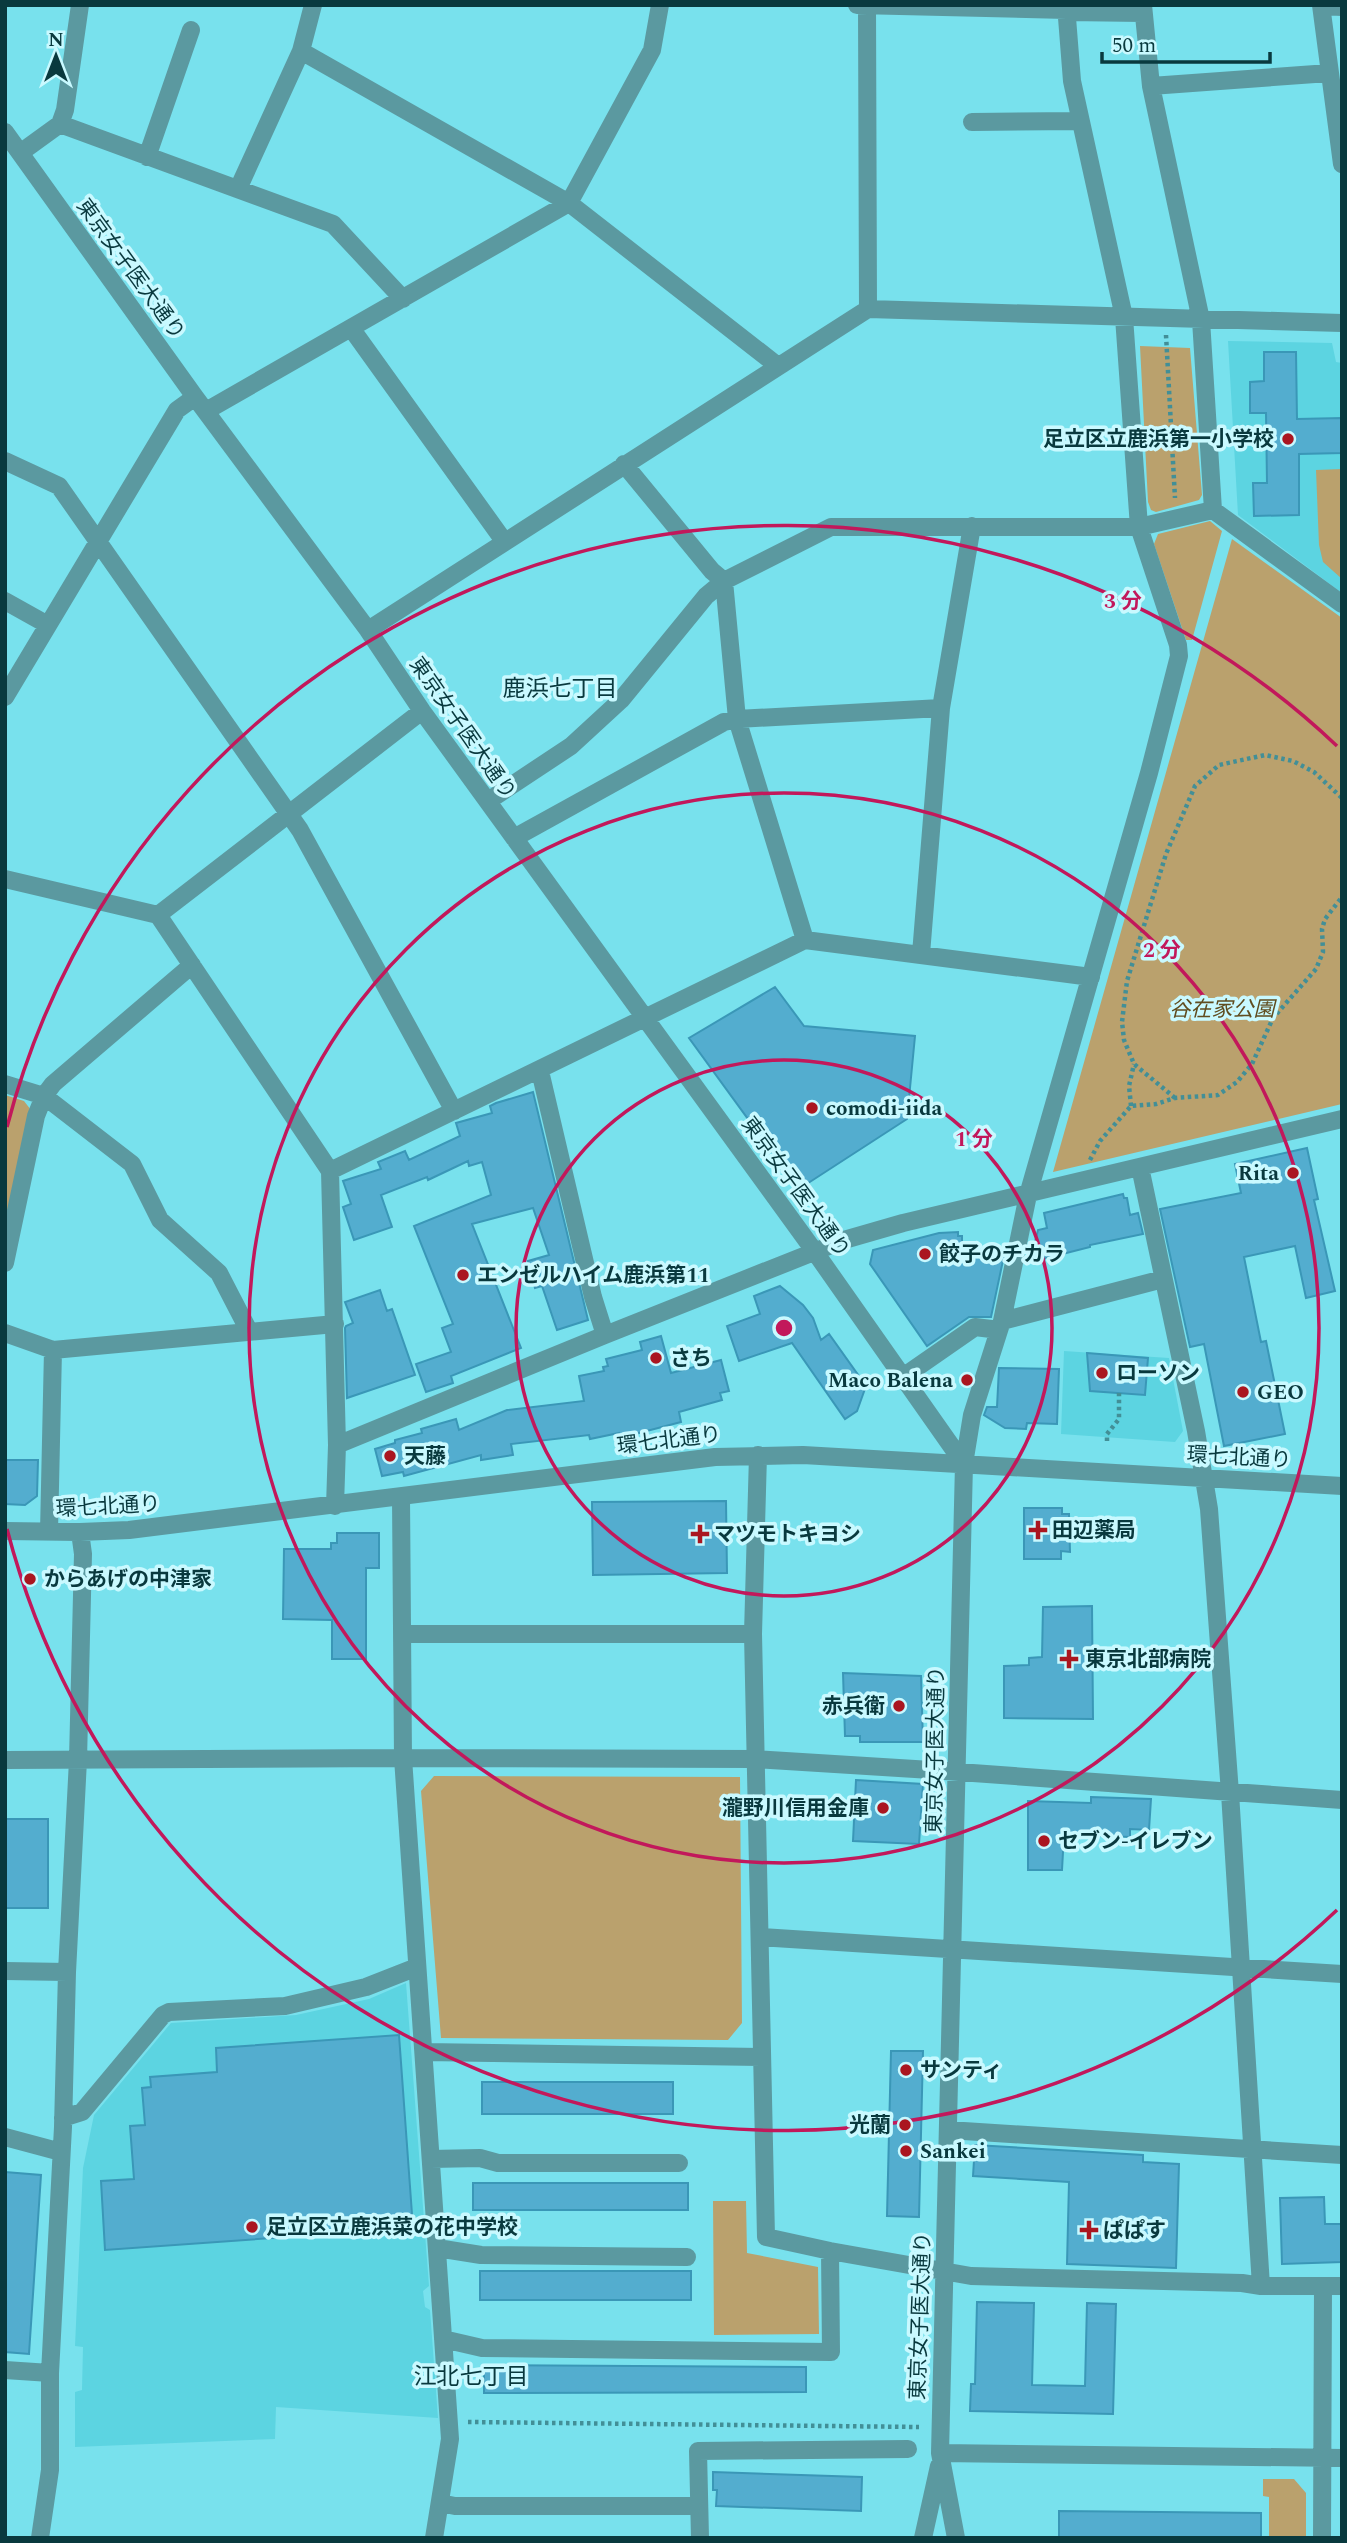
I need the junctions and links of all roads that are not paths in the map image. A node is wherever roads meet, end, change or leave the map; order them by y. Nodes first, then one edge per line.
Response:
1 (80, 5) edge
2 (313, 5) edge
3 (660, 5) edge
4 (858, 5) edge
5 (867, 5) edge
6 (1321, 6) edge
7 (1342, 7) edge
8 (1066, 9) edge
9 (1143, 9) edge
10 (191, 30) dead end
11 (301, 51) junction
12 (1329, 74) junction
13 (1151, 86) junction
14 (1081, 121) junction
15 (972, 122) dead end
16 (60, 124) junction
17 (5, 132) edge
18 (20, 153) junction
19 (147, 157) junction
20 (1342, 164) edge
21 (238, 189) junction
22 (569, 203) junction
23 (403, 299) junction
24 (868, 309) junction
25 (1124, 317) junction
26 (1202, 320) junction
27 (1342, 323) edge
28 (351, 328) junction
29 (778, 366) junction
30 (200, 404) junction
31 (5, 461) edge
32 (624, 464) junction
33 (1213, 510) junction
34 (972, 526) junction
35 (1139, 527) junction
36 (97, 541) junction
37 (505, 541) junction
38 (724, 581) junction
39 (5, 601) edge
40 (1342, 604) edge
41 (48, 625) junction
42 (368, 630) junction
43 (5, 697) edge
44 (941, 708) junction
45 (422, 711) junction
46 (737, 719) junction
47 (488, 801) junction
48 (288, 814) junction
49 (514, 838) junction
50 (5, 878) edge
51 (158, 915) junction
52 (805, 940) junction
53 (921, 954) junction
54 (192, 965) junction
55 (1091, 977) junction
56 (646, 1018) junction
57 (540, 1071) junction
58 (5, 1084) edge
59 (44, 1096) junction
60 (454, 1111) junction
61 (1341, 1125) edge
62 (1140, 1167) junction
63 (330, 1171) junction
64 (1028, 1195) junction
65 (815, 1252) junction
66 (5, 1263) edge
67 (1163, 1279) junction
68 (335, 1324) junction
69 (1001, 1325) junction
70 (249, 1331) junction
71 (5, 1333) edge
72 (605, 1335) junction
73 (53, 1350) junction
74 (903, 1377) junction
75 (337, 1445) junction
76 (758, 1455) junction
77 (964, 1464) junction
78 (1203, 1478) junction
79 (1342, 1486) edge
80 (401, 1497) junction
81 (335, 1506) junction
82 (5, 1531) edge
83 (49, 1532) junction
84 (80, 1532) junction
85 (402, 1634) junction
86 (753, 1634) junction
87 (403, 1758) junction
88 (755, 1759) junction
89 (5, 1760) edge
90 (78, 1760) junction
91 (957, 1772) junction
92 (1230, 1793) junction
93 (1342, 1800) edge
94 (760, 1937) junction
95 (953, 1949) junction
96 (417, 1967) junction
97 (1241, 1967) junction
98 (5, 1971) edge
99 (67, 1972) junction
100 (1342, 1974) edge
101 (424, 2052) junction
102 (761, 2057) junction
103 (63, 2118) junction
104 (948, 2130) junction
105 (5, 2137) edge
106 (1252, 2150) junction
107 (61, 2152) junction
108 (1342, 2155) edge
109 (431, 2159) junction
110 (679, 2163) dead end
111 (437, 2248) junction
112 (830, 2251) junction
113 (687, 2257) dead end
114 (944, 2272) junction
115 (1261, 2286) junction
116 (1342, 2286) edge
117 (1323, 2287) junction
118 (443, 2339) junction
119 (5, 2370) edge
120 (50, 2373) junction
121 (908, 2449) dead end
122 (940, 2456) junction
123 (1323, 2457) junction
124 (1342, 2458) edge
125 (440, 2503) junction
126 (699, 2506) junction
127 (40, 2538) edge
128 (435, 2538) edge
129 (700, 2538) edge
130 (923, 2538) edge
131 (956, 2538) edge
132 (1322, 2538) edge

1 - 16 street
2 - 11 street
3 - 22 street
4 - 5 street
5 - 8 street
5 - 24 street
6 - 7 street
6 - 12 street
8 - 9 street
8 - 14 street
9 - 13 street
10 - 19 street
11 - 21 street
11 - 22 street
12 - 13 street
12 - 20 street
13 - 26 street
14 - 15 street
14 - 25 street
16 - 18 street
16 - 19 street
17 - 18 street, 東京女子医大通り
18 - 30 street, 東京女子医大通り
19 - 21 street
21 - 23 street
22 - 23 street
22 - 29 street
23 - 28 street
24 - 25 street
24 - 29 street
25 - 26 street
25 - 35 street
26 - 27 street
26 - 33 street
28 - 30 street
28 - 37 street
29 - 32 street
30 - 36 street
30 - 42 street, 東京女子医大通り
31 - 36 street
32 - 37 street
32 - 38 street
33 - 35 street
33 - 40 street
34 - 35 street
34 - 38 street
34 - 44 street
35 - 55 street
36 - 41 street
36 - 48 street
37 - 42 street
38 - 46 street
38 - 47 street
39 - 41 street
41 - 43 street
42 - 45 street, 東京女子医大通り
44 - 46 street
44 - 53 street
45 - 47 street, 東京女子医大通り
45 - 48 street
46 - 49 street
46 - 52 street
47 - 49 street, 東京女子医大通り
48 - 51 street
48 - 60 street
49 - 56 street, 東京女子医大通り
50 - 51 street
51 - 54 street
52 - 53 street
52 - 56 street
53 - 55 street
54 - 59 street
54 - 63 street
55 - 64 street
56 - 57 street
56 - 65 street, 東京女子医大通り
57 - 60 street
57 - 72 street
58 - 59 street
59 - 66 street
59 - 70 street
60 - 63 street
61 - 62 street
62 - 64 street
62 - 67 street
63 - 68 street
64 - 65 street
64 - 69 street
65 - 72 street
65 - 74 street, 東京女子医大通り
67 - 69 street
67 - 78 street
68 - 70 street
68 - 75 street
69 - 74 street
69 - 77 street
70 - 73 street
71 - 73 street
72 - 75 street
73 - 83 street
74 - 77 street, 東京女子医大通り
75 - 81 street
76 - 77 street, 環七北通り
76 - 80 street, 環七北通り
76 - 86 street
77 - 78 street, 環七北通り
77 - 91 street, 東京女子医大通り
78 - 79 street, 環七北通り
78 - 92 street
80 - 81 street, 環七北通り
80 - 85 street
81 - 84 street, 環七北通り
82 - 83 street, 環七北通り
83 - 84 street, 環七北通り
84 - 90 street
85 - 86 street
85 - 87 street
86 - 88 street
87 - 88 street
87 - 90 street
87 - 96 street
88 - 91 street
88 - 94 street
89 - 90 street
90 - 99 street
91 - 92 street
91 - 95 street, 東京女子医大通り
92 - 93 street
92 - 97 street
94 - 95 street
94 - 102 street
95 - 97 street
95 - 104 street, 東京女子医大通り
96 - 101 street
96 - 103 street
97 - 100 street
97 - 106 street
98 - 99 street
99 - 103 street
101 - 102 street
101 - 109 street
102 - 112 street
103 - 107 street
104 - 106 street
104 - 114 street, 東京女子医大通り
105 - 107 street
106 - 108 street
106 - 115 street
107 - 120 street
109 - 110 street
109 - 111 street
111 - 113 street
111 - 118 street
112 - 114 street
112 - 118 street
114 - 115 street
114 - 122 street, 東京女子医大通り
115 - 117 street
116 - 117 street
117 - 123 street
118 - 125 street
119 - 120 street
120 - 127 street
121 - 126 street
122 - 123 street
122 - 130 street, 東京女子医大通り
122 - 131 street, 東京女子医大通り
123 - 124 street
123 - 132 street
125 - 126 street
125 - 128 street
126 - 129 street

